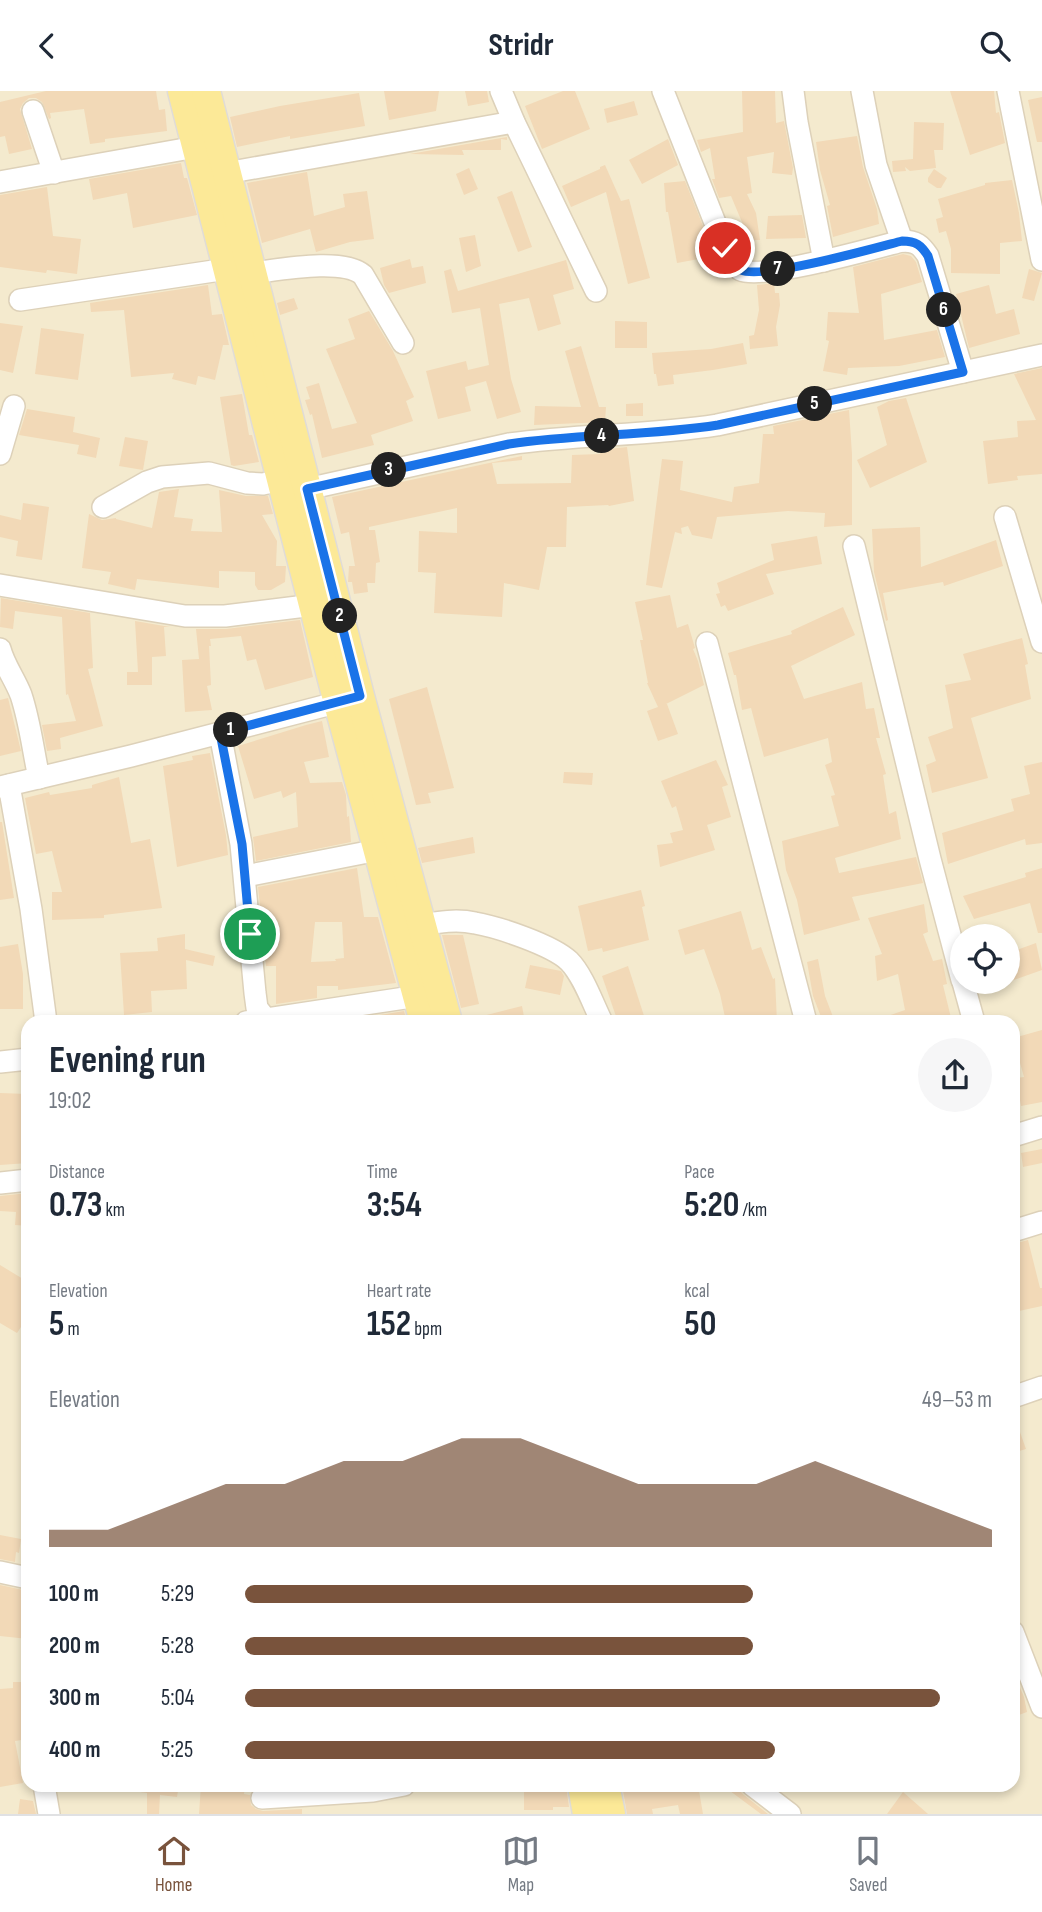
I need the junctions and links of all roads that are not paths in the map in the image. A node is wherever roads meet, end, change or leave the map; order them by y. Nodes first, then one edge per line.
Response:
1 (182, 91) edge
2 (206, 91) edge
3 (501, 91) edge
4 (663, 91) edge
5 (793, 91) edge
6 (862, 91) edge
7 (1008, 91) edge
8 (33, 111) dead end
9 (514, 122) junction
10 (196, 147) junction
11 (54, 173) junction
12 (226, 173) junction
13 (0, 182) edge
14 (902, 241) junction
15 (1042, 260) edge
16 (824, 261) junction
17 (239, 271) junction
18 (596, 291) dead end
19 (20, 300) dead end
20 (403, 343) dead end
21 (1042, 355) edge
22 (963, 372) junction
23 (14, 406) dead end
24 (0, 454) edge
25 (294, 484) junction
26 (103, 507) dead end
27 (1004, 517) dead end
28 (854, 546) dead end
29 (0, 585) edge
30 (314, 605) junction
31 (1042, 642) edge
32 (707, 643) dead end
33 (0, 649) edge
34 (349, 699) junction
35 (220, 733) junction
36 (39, 778) junction
37 (5, 786) edge
38 (378, 850) junction
39 (245, 876) junction
40 (421, 925) junction
41 (950, 932) edge
42 (966, 994) edge
43 (421, 1009) edge
44 (45, 1015) edge
45 (263, 1015) edge
46 (344, 1015) edge
47 (445, 1015) edge
48 (598, 1015) edge
49 (804, 1015) edge
50 (972, 1015) edge
51 (21, 1060) edge
52 (0, 1062) edge
53 (1042, 1128) edge
54 (1020, 1134) edge
55 (21, 1181) edge
56 (0, 1183) edge
57 (1042, 1221) edge
58 (1020, 1229) edge
59 (1042, 1387) edge
60 (1020, 1395) edge
61 (0, 1572) edge
62 (21, 1577) edge
63 (1020, 1650) edge
64 (1042, 1707) edge
65 (45, 1792) edge
66 (359, 1792) edge
67 (583, 1792) edge
68 (606, 1792) edge
69 (761, 1792) edge
70 (262, 1799) edge
71 (49, 1814) edge
72 (587, 1814) edge
73 (611, 1814) edge
74 (790, 1814) edge

1 - 10 main road
2 - 12 main road
3 - 9 street
4 - 16 street
5 - 16 street
6 - 14 street
7 - 15 street
8 - 11 street
9 - 12 street
9 - 18 street
10 - 11 street
10 - 17 main road
11 - 13 street
12 - 17 main road
14 - 16 street
14 - 22 street
17 - 19 street
17 - 20 street
17 - 25 main road
21 - 22 street
22 - 25 street
23 - 24 street
25 - 26 street
25 - 30 main road
25 - 34 main road
27 - 31 street
28 - 41 street
29 - 30 street
30 - 34 main road
32 - 49 street
33 - 36 street
34 - 35 street
34 - 38 main road
34 - 40 main road
35 - 36 street
35 - 39 street
36 - 37 street
37 - 44 street
38 - 39 street
38 - 43 main road
39 - 45 street
40 - 47 main road
40 - 48 street
42 - 50 street
43 - 46 street
51 - 52 street
53 - 54 street
55 - 56 street
57 - 58 street
59 - 60 street
61 - 62 street
63 - 64 street
65 - 71 street
66 - 70 street
67 - 72 main road
68 - 73 main road
69 - 74 street

